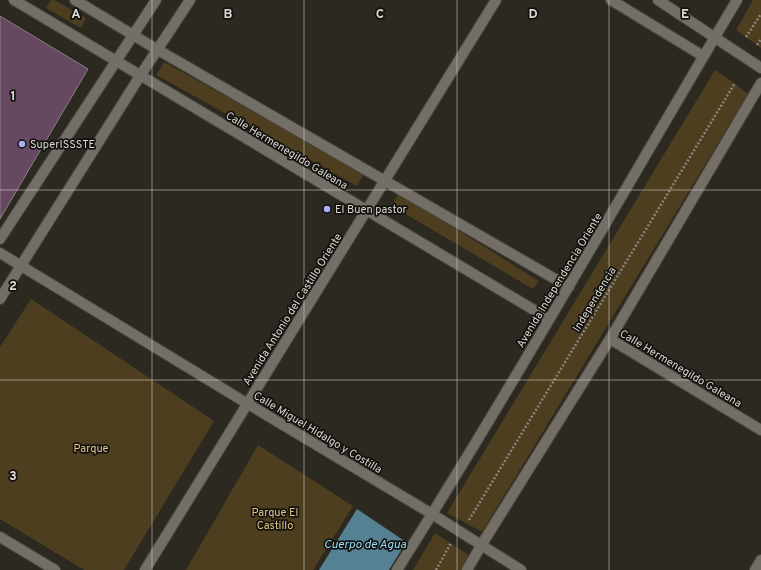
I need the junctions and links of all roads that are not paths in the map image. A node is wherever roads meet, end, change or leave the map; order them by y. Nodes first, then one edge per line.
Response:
1 (75, 0) edge
2 (156, 0) edge
3 (190, 0) edge
4 (496, 0) edge
5 (611, 0) edge
6 (658, 0) edge
7 (737, 0) edge
8 (16, 1) edge
9 (133, 35) junction
10 (715, 37) junction
11 (158, 50) junction
12 (703, 56) junction
13 (115, 61) junction
14 (761, 68) edge
15 (140, 76) junction
16 (761, 83) edge
17 (385, 181) junction
18 (366, 210) junction
19 (0, 239) edge
20 (0, 253) edge
21 (22, 266) junction
22 (568, 287) junction
23 (0, 299) edge
24 (550, 319) junction
25 (610, 339) junction
26 (248, 404) junction
27 (761, 430) edge
28 (432, 514) junction
29 (0, 537) edge
30 (482, 544) junction
31 (761, 560) edge
32 (55, 570) edge
33 (145, 570) edge
34 (397, 570) edge
35 (467, 570) edge
36 (521, 570) edge
37 (755, 570) edge

1 - 9 street, Calle Hermenegildo Galeana
2 - 9 street
3 - 11 street
4 - 17 street, Avenida Antonio del Castillo Oriente
5 - 12 street
6 - 10 street
7 - 10 street, Avenida Independencia Oriente
8 - 13 street, Calle Hermenegildo Galeana
9 - 11 street, Calle Hermenegildo Galeana
9 - 13 street
10 - 12 street, Avenida Independencia Oriente
10 - 14 street
11 - 15 street
11 - 17 street, Calle Hermenegildo Galeana
12 - 22 street, Avenida Independencia Oriente
13 - 15 street, Calle Hermenegildo Galeana
13 - 19 street
15 - 18 street, Calle Hermenegildo Galeana
15 - 21 street
16 - 25 street
17 - 18 street, Avenida Antonio del Castillo Oriente
17 - 22 street, Calle Hermenegildo Galeana
18 - 24 street, Calle Hermenegildo Galeana
18 - 26 street, Avenida Antonio del Castillo Oriente
20 - 21 street, Calle Miguel Hidalgo y Costilla
21 - 23 street
21 - 26 street, Calle Miguel Hidalgo y Costilla
22 - 24 street, Avenida Independencia Oriente
24 - 28 street, Avenida Independencia Oriente
25 - 27 street, Calle Hermenegildo Galeana
25 - 30 street
26 - 28 street, Calle Miguel Hidalgo y Costilla
26 - 33 street, Avenida Antonio del Castillo Oriente
28 - 30 street, Calle Miguel Hidalgo y Costilla
28 - 34 street, Avenida Independencia Oriente
29 - 32 street
30 - 35 street
30 - 36 street, Calle Miguel Hidalgo y Costilla
31 - 37 street

